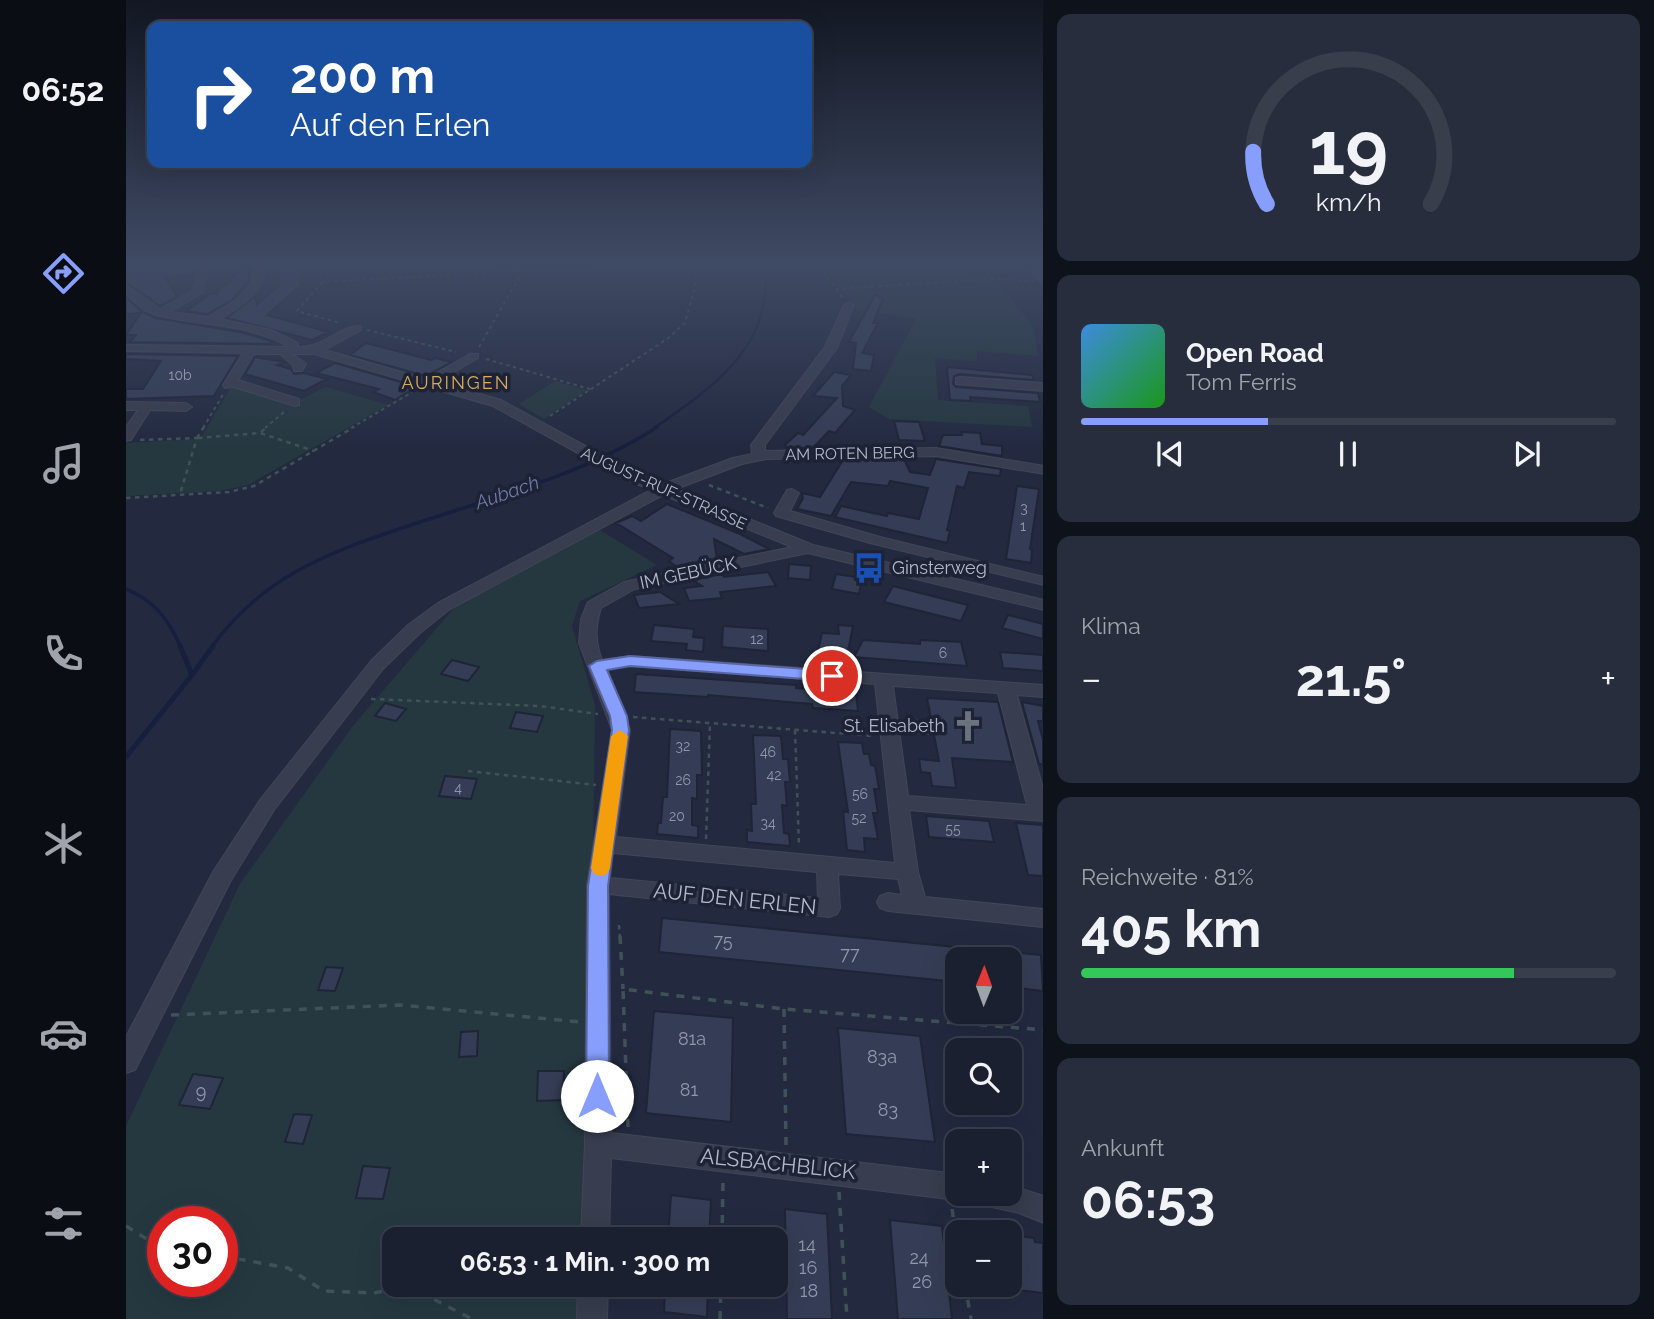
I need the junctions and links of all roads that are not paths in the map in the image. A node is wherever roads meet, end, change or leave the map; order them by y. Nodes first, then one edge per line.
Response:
1 (211, 323) edge
2 (843, 323) edge
3 (357, 328) road end
4 (126, 348) edge
5 (252, 348) junction
6 (282, 349) junction
7 (298, 349) junction
8 (315, 351) junction
9 (474, 356) road end
10 (298, 368) dead end
11 (960, 381) dead end
12 (429, 383) junction
13 (1043, 387) edge
14 (295, 402) road end
15 (126, 406) edge
16 (146, 407) junction
17 (186, 407) dead end
18 (132, 438) edge
19 (759, 456) junction
20 (1043, 470) edge
21 (662, 490) junction
22 (792, 493) dead end
23 (808, 548) junction
24 (1042, 577) edge
25 (1040, 604) edge
26 (597, 666) junction
27 (883, 679) junction
28 (1006, 688) junction
29 (1043, 691) edge
30 (899, 802) junction
31 (1041, 814) edge
32 (605, 844) junction
33 (827, 865) junction
34 (907, 872) junction
35 (607, 886) junction
36 (888, 902) dead end
37 (916, 905) junction
38 (1043, 918) edge
39 (126, 1062) edge
40 (598, 1144) junction
41 (945, 1185) edge
42 (1022, 1201) edge
43 (1043, 1210) edge
44 (595, 1227) edge
45 (593, 1297) edge
46 (592, 1319) edge

1 - 7 street
2 - 19 street
3 - 8 street
4 - 5 street, AUGUST-RUF-STRASSE
5 - 6 street, AUGUST-RUF-STRASSE
5 - 14 street
6 - 7 street, AUGUST-RUF-STRASSE
6 - 10 street
7 - 8 street, AUGUST-RUF-STRASSE
8 - 12 street, AUGUST-RUF-STRASSE
9 - 12 street
11 - 13 street
12 - 21 street, AUGUST-RUF-STRASSE
15 - 16 street
16 - 17 street
16 - 18 street
19 - 20 street, AM ROTEN BERG
19 - 21 street, AM ROTEN BERG
21 - 23 street, AUGUST-RUF-STRASSE
21 - 39 street, AM ROTEN BERG
22 - 24 street
23 - 25 street, AUGUST-RUF-STRASSE
23 - 26 street, IM GEBÜCK
24 - 25 street
26 - 27 street
26 - 32 street, IM GEBÜCK
27 - 28 street
27 - 30 street
28 - 29 street
28 - 31 street
30 - 31 street
30 - 34 street
32 - 33 street
32 - 35 street
33 - 34 street
33 - 35 street, AUF DEN ERLEN
34 - 37 street
35 - 40 street
36 - 37 street
37 - 38 street
40 - 41 street, ALSBACHBLICK
40 - 44 street
42 - 43 street
45 - 46 street

